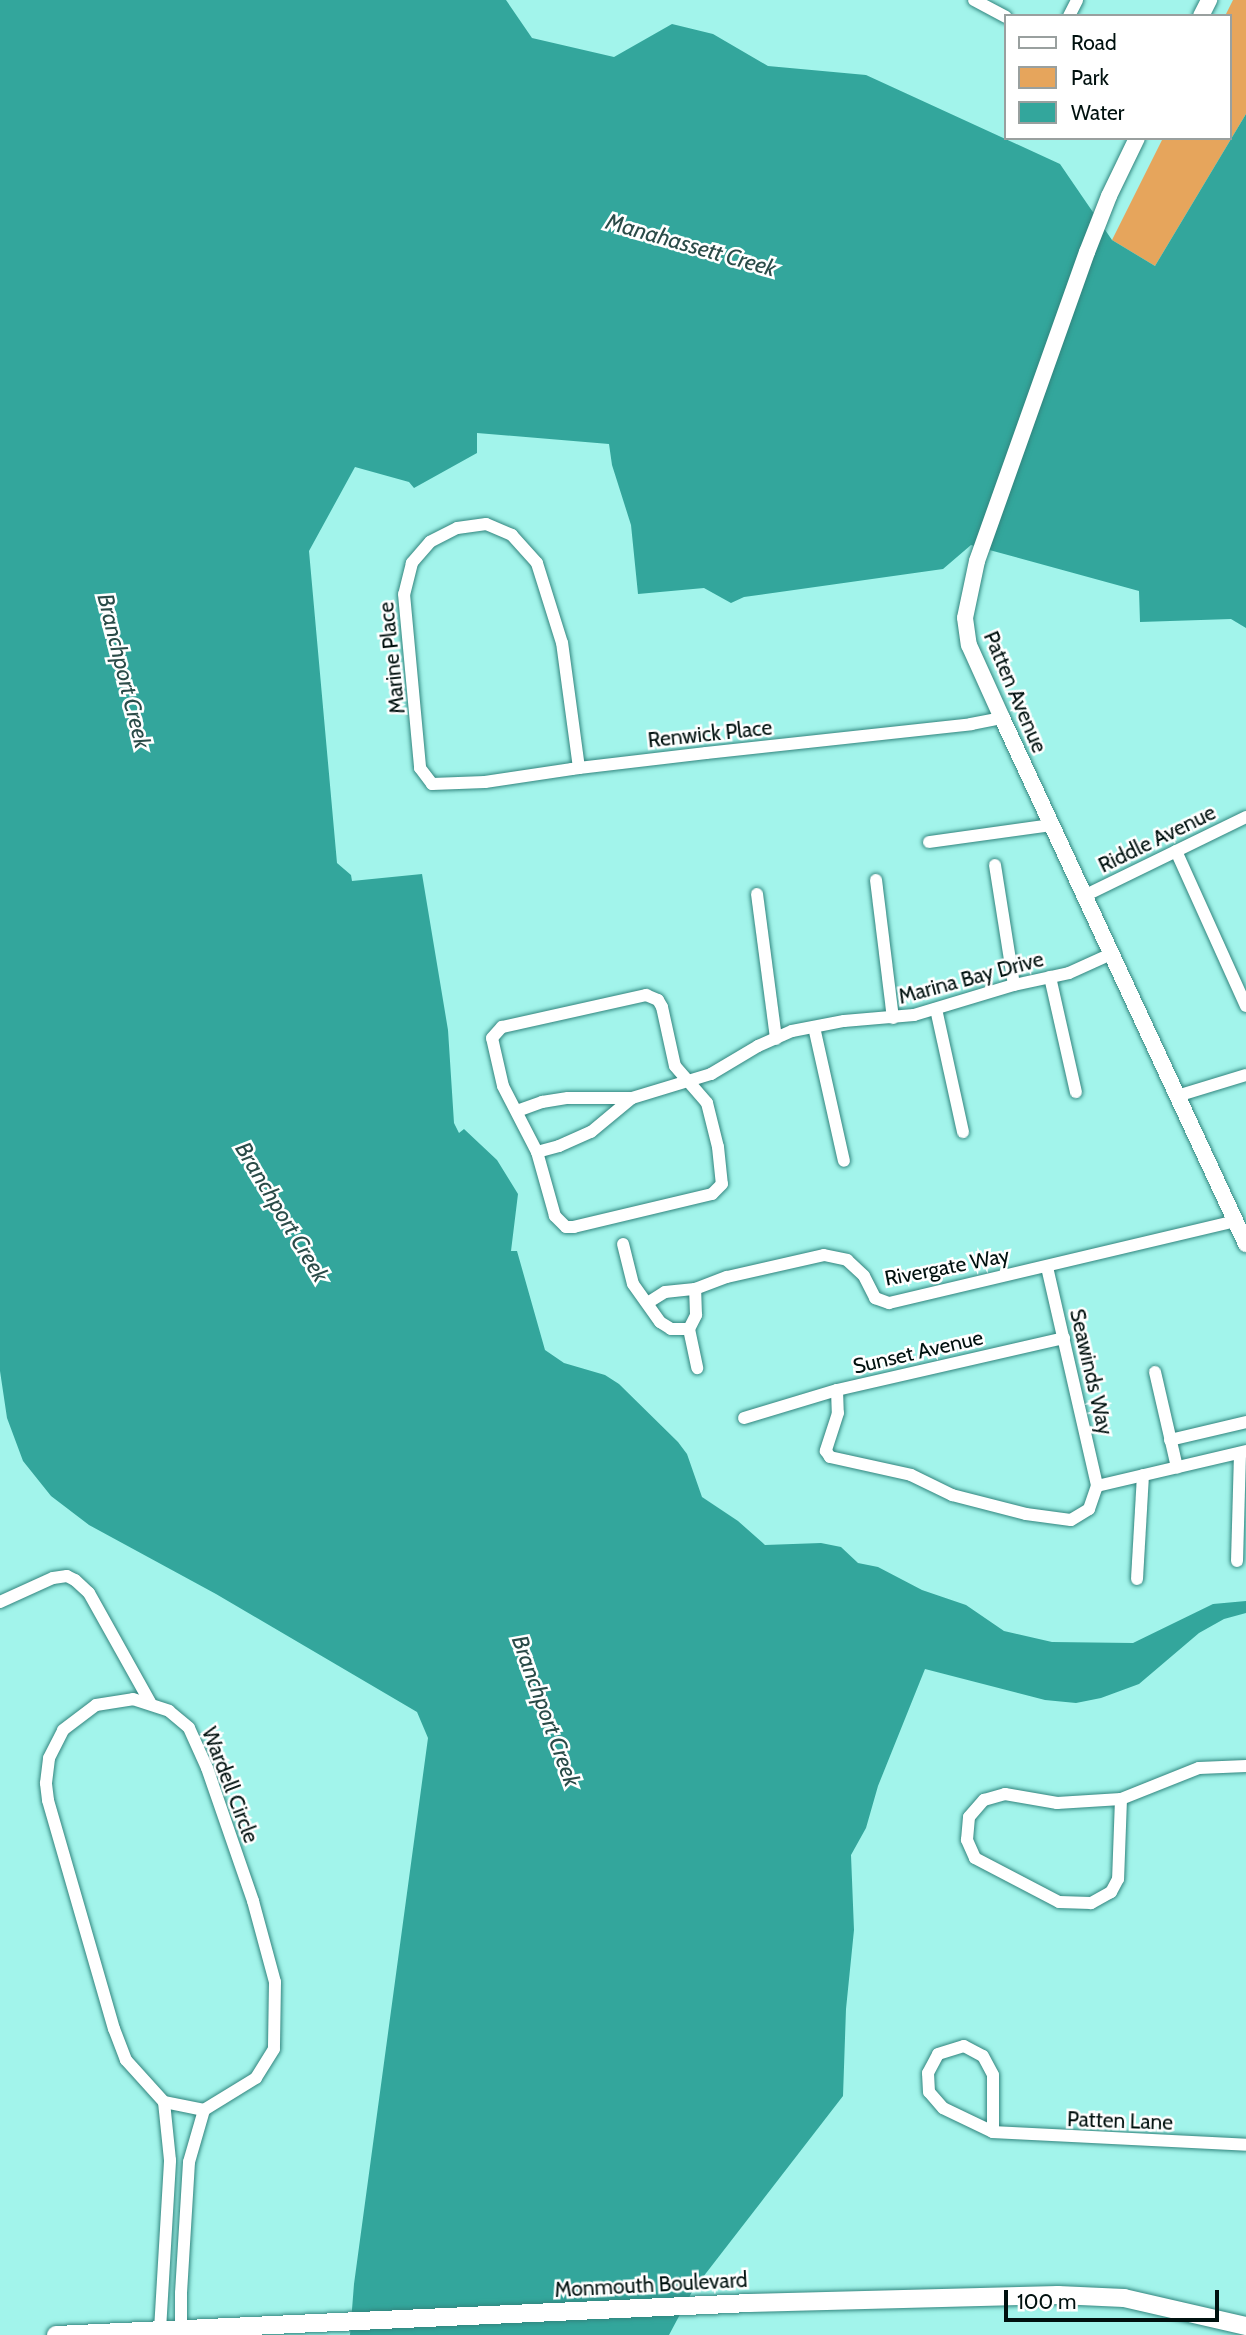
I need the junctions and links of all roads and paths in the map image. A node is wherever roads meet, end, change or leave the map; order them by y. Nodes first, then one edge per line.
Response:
1 (974, 0) edge
2 (1004, 16) edge
3 (1136, 140) edge
4 (1002, 718) junction
5 (579, 768) junction
6 (425, 779) joint
7 (1246, 817) edge
8 (1051, 825) junction
9 (929, 842) dead end
10 (1176, 851) junction
11 (995, 865) dead end
12 (876, 880) dead end
13 (757, 894) dead end
14 (1084, 896) junction
15 (1111, 954) junction
16 (1049, 977) junction
17 (1014, 985) junction
18 (1246, 1006) edge
19 (936, 1009) junction
20 (893, 1018) junction
21 (814, 1027) junction
22 (776, 1039) junction
23 (1246, 1075) edge
24 (688, 1082) junction
25 (1076, 1092) dead end
26 (1177, 1096) junction
27 (632, 1098) junction
28 (517, 1111) junction
29 (963, 1132) dead end
30 (537, 1152) junction
31 (844, 1161) dead end
32 (1235, 1221) junction
33 (623, 1244) dead end
34 (1246, 1244) edge
35 (1047, 1267) junction
36 (695, 1289) junction
37 (649, 1302) junction
38 (688, 1329) junction
39 (1063, 1338) junction
40 (697, 1368) dead end
41 (1155, 1372) dead end
42 (837, 1390) junction
43 (744, 1418) dead end
44 (1246, 1422) edge
45 (1170, 1440) junction
46 (1243, 1452) edge
47 (1177, 1467) junction
48 (1143, 1475) junction
49 (1097, 1486) junction
50 (1237, 1561) dead end
51 (1137, 1579) dead end
52 (0, 1602) edge
53 (150, 1702) junction
54 (1246, 1766) edge
55 (1121, 1799) junction
56 (164, 2102) junction
57 (204, 2110) junction
58 (993, 2132) junction
59 (1246, 2145) edge
60 (1246, 2326) edge
61 (181, 2329) junction
62 (160, 2330) junction
63 (105, 2334) edge
64 (56, 2335) edge

1 - 2 street
3 - 4 street, Patten Avenue
4 - 5 street, Renwick Place
4 - 8 street, Patten Avenue
5 - 6 street, Renwick Place
5 - 6 street, Marine Place
7 - 10 street, Riddle Avenue
8 - 9 street
8 - 14 street, Patten Avenue
10 - 14 street, Riddle Avenue
10 - 18 street
11 - 17 street
12 - 20 street
13 - 22 street
14 - 15 street, Patten Avenue
15 - 16 street, Marina Bay Drive
15 - 26 street, Patten Avenue
16 - 17 street, Marina Bay Drive
16 - 25 street
17 - 19 street, Marina Bay Drive
19 - 20 street, Marina Bay Drive
19 - 29 street
20 - 21 street, Marina Bay Drive
21 - 22 street, Marina Bay Drive
21 - 31 street
22 - 24 street, Marina Bay Drive
23 - 26 street
24 - 27 street, Marina Bay Drive
24 - 28 street
24 - 30 street
26 - 32 street, Patten Avenue
27 - 28 street, Marina Bay Drive
27 - 30 street
28 - 30 street
32 - 34 street, Patten Avenue
32 - 35 street, Rivergate Way
33 - 37 street
35 - 36 street, Rivergate Way
35 - 39 street, Seawinds Way
36 - 37 street, Rivergate Way
36 - 38 street
37 - 38 street
38 - 40 street
39 - 42 street, Sunset Avenue
39 - 49 street, Seawinds Way
41 - 45 street
42 - 43 street
42 - 49 street, Sunset Avenue
44 - 45 street
45 - 47 street
46 - 47 street
46 - 50 street
47 - 48 street
48 - 49 street
48 - 51 street
52 - 53 street
53 - 56 street, Wardell Circle
53 - 57 street, Wardell Circle
54 - 55 street
55 - 55 street
56 - 57 street
56 - 62 street
57 - 61 street
58 - 58 street, Patten Lane
58 - 59 street, Patten Lane
60 - 61 main road, Monmouth Boulevard
61 - 62 main road, Monmouth Boulevard
62 - 63 main road, Monmouth Boulevard
63 - 64 main road, Monmouth Boulevard

